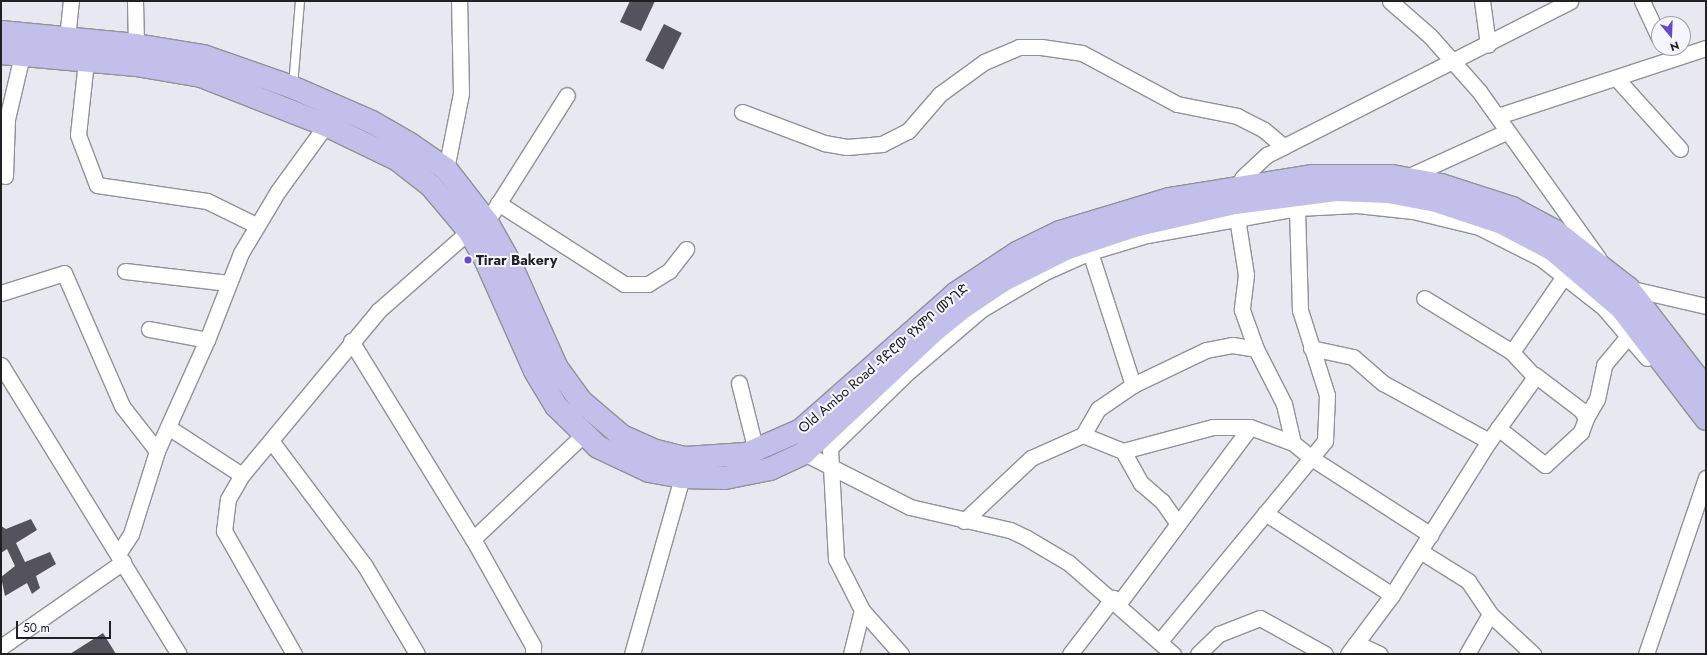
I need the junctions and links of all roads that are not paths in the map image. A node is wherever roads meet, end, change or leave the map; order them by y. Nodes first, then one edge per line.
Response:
1 (71, 1) edge
2 (135, 1) edge
3 (300, 1) edge
4 (459, 1) edge
5 (1390, 1) edge
6 (1482, 1) edge
7 (1570, 1) edge
8 (1642, 1) edge
9 (1651, 20) edge
10 (1, 32) edge
11 (67, 38) junction
12 (136, 45) junction
13 (1488, 45) junction
14 (1706, 48) edge
15 (1691, 50) edge
16 (12, 54) edge
17 (1663, 56) edge
18 (86, 61) junction
19 (1453, 64) junction
20 (1617, 79) junction
21 (292, 87) junction
22 (567, 95) dead end
23 (742, 112) dead end
24 (1498, 116) junction
25 (326, 125) junction
26 (1506, 132) junction
27 (1284, 147) junction
28 (1680, 149) dead end
29 (428, 155) junction
30 (446, 169) junction
31 (416, 174) junction
32 (5, 176) dead end
33 (1405, 178) junction
34 (1235, 203) junction
35 (1170, 208) junction
36 (1296, 208) junction
37 (485, 219) junction
38 (256, 225) junction
39 (686, 249) dead end
40 (1090, 252) junction
41 (1604, 267) junction
42 (125, 272) dead end
43 (1565, 275) junction
44 (228, 283) junction
45 (1628, 288) junction
46 (1, 293) edge
47 (1424, 298) dead end
48 (1706, 306) edge
49 (149, 329) dead end
50 (1628, 336) junction
51 (207, 340) junction
52 (351, 341) junction
53 (1311, 348) junction
54 (1256, 349) junction
55 (1512, 352) junction
56 (1, 365) edge
57 (1535, 375) junction
58 (739, 384) dead end
59 (1133, 385) junction
60 (1706, 389) edge
61 (1586, 418) junction
62 (1706, 419) edge
63 (1706, 424) edge
64 (168, 427) junction
65 (1250, 427) junction
66 (1498, 428) junction
67 (583, 435) junction
68 (1083, 435) junction
69 (833, 441) junction
70 (1489, 441) junction
71 (272, 442) junction
72 (1293, 443) junction
73 (157, 451) junction
74 (807, 451) junction
75 (1123, 451) junction
76 (751, 452) junction
77 (1313, 460) junction
78 (829, 462) junction
79 (752, 474) junction
80 (242, 475) junction
81 (682, 477) junction
82 (1706, 478) edge
83 (1266, 513) junction
84 (964, 521) junction
85 (1178, 524) junction
86 (1431, 535) junction
87 (473, 539) junction
88 (1420, 551) junction
89 (121, 558) junction
90 (1392, 595) junction
91 (1116, 601) junction
92 (862, 610) junction
93 (1490, 614) junction
94 (1160, 641) junction
95 (1, 647) edge
96 (1352, 649) edge
97 (179, 654) edge
98 (294, 654) edge
99 (417, 654) edge
100 (533, 654) edge
101 (632, 654) edge
102 (851, 654) edge
103 (902, 654) edge
104 (1070, 654) edge
105 (1173, 654) edge
106 (1198, 654) edge
107 (1325, 654) edge
108 (1380, 654) edge
109 (1467, 654) edge
110 (1533, 654) edge
111 (1646, 654) edge

1 - 11 street
2 - 12 street
3 - 21 lane
4 - 30 street
5 - 19 street
6 - 13 street
7 - 13 street
8 - 9 street
10 - 11 main road, Old Ambo Road -የድሮው የአምቦ መንገድ
11 - 12 main road, Old Ambo Road -የድሮው የአምቦ መንገድ
12 - 21 main road, Old Ambo Road -የድሮው የአምቦ መንገድ
13 - 19 street
14 - 15 street
16 - 18 main road, Old Ambo Road -የድሮው የአምቦ መንገድ
16 - 32 street
17 - 20 street
18 - 25 main road, Old Ambo Road -የድሮው የአምቦ መንገድ
18 - 38 street
19 - 24 street
19 - 27 street
20 - 24 street
20 - 28 street
21 - 29 main road, Old Ambo Road -የድሮው የአምቦ መንገድ
22 - 37 street
23 - 27 street
24 - 26 street
25 - 31 main road, Old Ambo Road -የድሮው የአምቦ መንገድ
25 - 38 street
26 - 33 street
26 - 41 street
27 - 34 street
29 - 30 main road, Old Ambo Road -የድሮው የአምቦ መንገድ
29 - 31 main road
30 - 37 main road, Old Ambo Road -የድሮው የአምቦ መንገድ
31 - 37 main road, Old Ambo Road -የድሮው የአምቦ መንገድ
33 - 34 main road, Old Ambo Road -የድሮው የአምቦ መንገድ
33 - 41 main road, Old Ambo Road -የድሮው የአምቦ መንገድ
34 - 35 main road, Old Ambo Road -የድሮው የአምቦ መንገድ
34 - 36 street
34 - 40 street
34 - 54 street
34 - 62 main road, Old Ambo Road -የድሮው የአምቦ መንገድ
35 - 74 main road, Old Ambo Road -የድሮው የአምቦ መንገድ
35 - 76 main road, Old Ambo Road -የድሮው የአምቦ መንገድ
36 - 43 street
36 - 53 street
37 - 39 street
37 - 52 street
37 - 67 main road, Old Ambo Road -የድሮው የአምቦ መንገድ
37 - 76 main road, Old Ambo Road -የድሮው የአምቦ መንገድ
38 - 44 street
40 - 59 street
40 - 69 street
41 - 45 main road, Old Ambo Road -የድሮው የአምቦ መንገድ
42 - 44 street
43 - 50 street
43 - 55 street
44 - 51 street
45 - 48 street
45 - 60 main road, Old Ambo Road -የድሮው የአምቦ መንገድ
46 - 73 street
47 - 55 street
49 - 51 street
50 - 61 street
50 - 63 street
51 - 64 street
52 - 71 street
52 - 87 street
53 - 70 street
53 - 77 street
54 - 59 street
54 - 72 street
55 - 57 street
56 - 89 street
57 - 61 street
57 - 66 street
58 - 76 street
59 - 68 street
61 - 66 street
64 - 73 street
64 - 80 street
65 - 72 street
65 - 75 street
65 - 85 street
66 - 70 street
67 - 81 main road, Old Ambo Road -የድሮው የአምቦ መንገድ
67 - 87 street
68 - 75 street
68 - 84 street
69 - 74 street
69 - 78 street
70 - 86 street
71 - 80 street
71 - 99 street
72 - 77 street
73 - 89 street
74 - 78 street
74 - 79 main road, Old Ambo Road -የድሮው የአምቦ መንገድ
75 - 85 street
76 - 79 main road
77 - 83 street
77 - 86 street
78 - 84 street
78 - 92 street
79 - 81 main road, Old Ambo Road -የድሮው የአምቦ መንገድ
80 - 98 street
81 - 101 street
82 - 111 street
83 - 90 street
83 - 94 street
84 - 91 street
85 - 91 street
86 - 88 street
87 - 100 street
88 - 90 street
88 - 93 street
89 - 95 street
89 - 97 street
90 - 96 street
91 - 94 street
91 - 104 street
92 - 102 street
92 - 103 street
93 - 109 street
93 - 110 street
94 - 105 street
96 - 108 street
106 - 107 street

